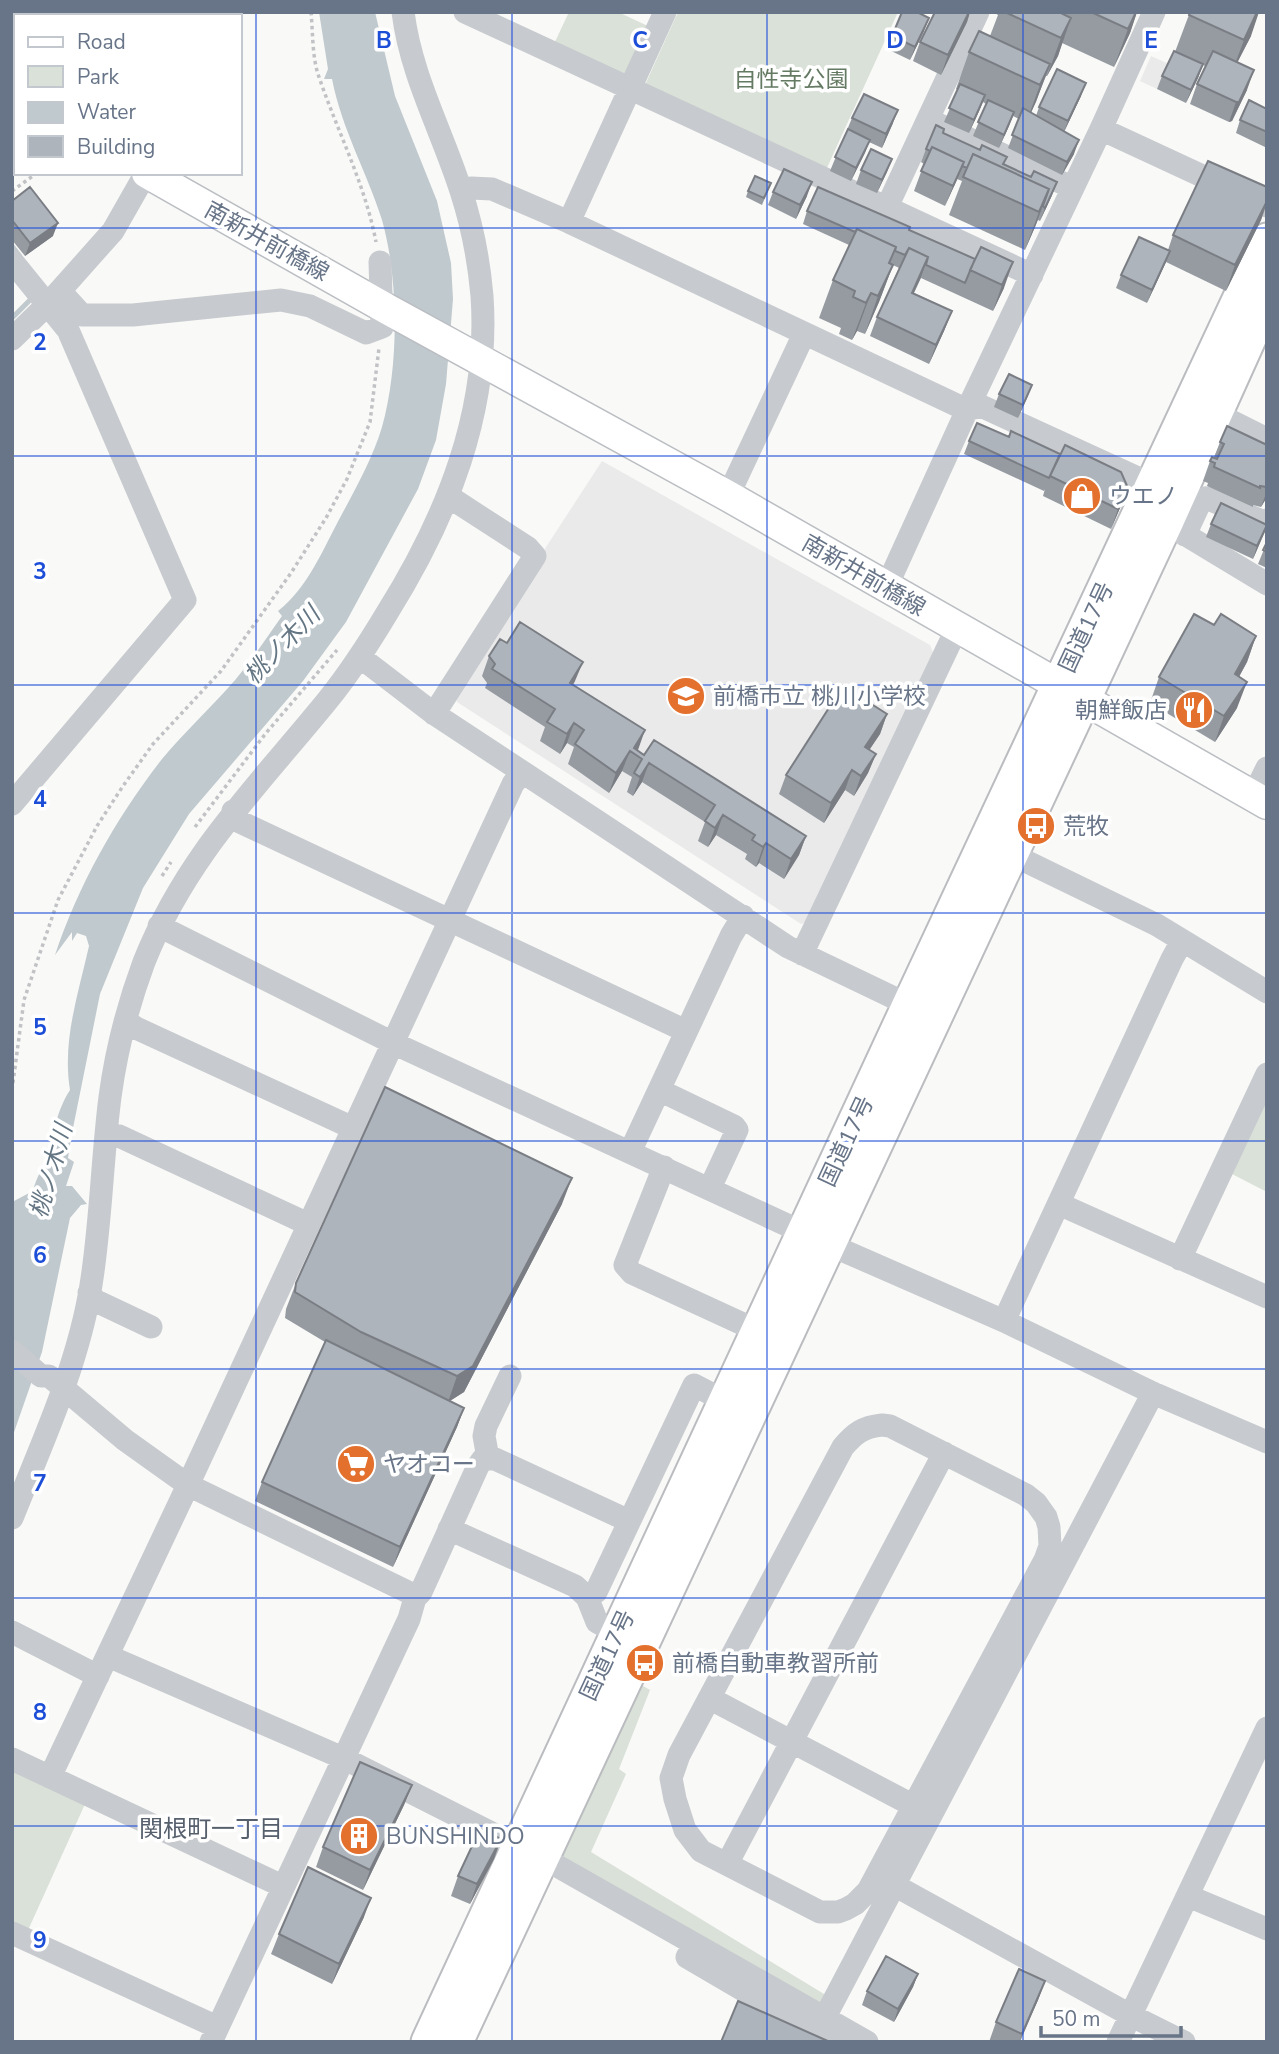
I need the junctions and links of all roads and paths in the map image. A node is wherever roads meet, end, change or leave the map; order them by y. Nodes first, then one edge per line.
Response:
1 (311, 12) edge
2 (403, 12) edge
3 (465, 12) edge
4 (665, 12) edge
5 (1154, 12) edge
6 (973, 14) edge
7 (629, 88) junction
8 (929, 120) junction
9 (1101, 129) junction
10 (34, 175) edge
11 (146, 175) edge
12 (150, 175) edge
13 (1073, 188) junction
14 (461, 190) junction
15 (12, 191) edge
16 (1267, 206) edge
17 (887, 207) junction
18 (569, 222) junction
19 (1267, 240) edge
20 (12, 261) edge
21 (380, 262) joint
22 (1032, 275) junction
23 (54, 297) junction
24 (1267, 299) edge
25 (383, 314) junction
26 (804, 334) junction
27 (12, 339) edge
28 (471, 355) junction
29 (967, 410) junction
30 (1214, 417) junction
31 (1267, 439) edge
32 (1267, 447) edge
33 (1186, 479) junction
34 (1153, 485) junction
35 (450, 494) junction
36 (728, 496) junction
37 (1267, 507) edge
38 (1267, 520) edge
39 (1175, 529) junction
40 (1267, 584) edge
41 (886, 588) junction
42 (957, 628) junction
43 (351, 650) junction
44 (1071, 692) junction
45 (434, 714) junction
46 (1267, 768) edge
47 (522, 772) junction
48 (1260, 800) edge
49 (12, 804) edge
50 (233, 811) junction
51 (188, 838) dead end
52 (1011, 854) junction
53 (172, 860) dead end
54 (159, 883) dead end
55 (743, 916) junction
56 (450, 920) junction
57 (159, 926) junction
58 (1182, 941) junction
59 (802, 954) junction
60 (1267, 992) edge
61 (909, 1005) junction
62 (126, 1021) junction
63 (686, 1031) junction
64 (393, 1042) junction
65 (1267, 1074) edge
66 (12, 1090) edge
67 (659, 1090) junction
68 (353, 1128) junction
69 (107, 1130) junction
70 (630, 1152) junction
71 (664, 1167) junction
72 (710, 1188) junction
73 (1059, 1204) junction
74 (308, 1224) junction
75 (816, 1238) junction
76 (1180, 1259) junction
77 (89, 1293) junction
78 (1267, 1297) edge
79 (1004, 1321) junction
80 (150, 1327) dead end
81 (758, 1331) junction
82 (12, 1351) edge
83 (510, 1376) dead end
84 (64, 1389) junction
85 (1153, 1393) junction
86 (725, 1401) junction
87 (1264, 1435) edge
88 (944, 1453) junction
89 (488, 1458) junction
90 (188, 1485) junction
91 (12, 1518) edge
92 (629, 1521) junction
93 (449, 1529) junction
94 (587, 1597) junction
95 (415, 1598) junction
96 (12, 1632) edge
97 (617, 1633) junction
98 (103, 1666) junction
99 (711, 1699) junction
100 (1267, 1728) edge
101 (792, 1742) junction
102 (343, 1758) junction
103 (12, 1759) edge
104 (1259, 1767) edge
105 (50, 1777) junction
106 (914, 1806) junction
107 (529, 1852) junction
108 (727, 1864) junction
109 (894, 1885) junction
110 (282, 1886) junction
111 (1188, 1896) junction
112 (1267, 1929) edge
113 (12, 1933) edge
114 (1130, 2015) junction
115 (825, 2017) junction
116 (214, 2035) edge
117 (428, 2042) edge
118 (456, 2042) edge
119 (832, 2042) edge
120 (867, 2042) edge
121 (1118, 2042) edge
122 (1184, 2042) edge

1 - 21 path
2 - 14 street
3 - 7 street
4 - 7 street
5 - 9 street
6 - 8 street
7 - 17 street
7 - 18 street
8 - 13 street
8 - 17 street
9 - 13 street
9 - 16 street
10 - 15 path
11 - 23 street
12 - 25 main road, 南新井前橋線
13 - 22 street
14 - 18 street
14 - 28 street
17 - 22 street
18 - 26 street
19 - 34 highway, 国道17号
20 - 23 street
21 - 25 street
22 - 29 street
23 - 25 street
23 - 27 street
23 - 49 street
24 - 30 highway, 国道17号
25 - 28 main road, 南新井前橋線
25 - 66 path
26 - 29 street
26 - 36 street
28 - 35 street
28 - 36 main road, 南新井前橋線
29 - 34 street
29 - 41 street
30 - 31 street
30 - 32 street
30 - 33 highway, 国道17号
33 - 37 street
33 - 39 highway, 国道17号
34 - 44 highway, 国道17号
35 - 43 street
35 - 45 street
36 - 41 main road, 南新井前橋線
38 - 39 street
39 - 40 street
39 - 44 highway, 国道17号
41 - 42 main road, 南新井前橋線
42 - 44 main road, 南新井前橋線
42 - 59 street
43 - 45 street
43 - 50 street
43 - 51 path
44 - 48 main road, 南新井前橋線
44 - 52 highway, 国道17号
44 - 61 highway, 国道17号
45 - 47 street
46 - 48 street
47 - 55 street
47 - 56 street
50 - 56 street
50 - 57 street
52 - 58 street
52 - 75 highway, 国道17号
53 - 54 path
55 - 59 street
55 - 63 street
56 - 63 street
56 - 64 street
57 - 62 street
57 - 64 street
58 - 60 street
58 - 73 street
59 - 61 street
61 - 75 highway, 国道17号
62 - 68 street
62 - 69 street
63 - 67 street
64 - 68 street
64 - 70 street
65 - 76 street
67 - 70 street
67 - 72 street
68 - 74 street
69 - 74 street
69 - 77 street
70 - 71 street
71 - 72 street
71 - 81 street
72 - 75 street
73 - 76 street
73 - 79 street
74 - 90 street
75 - 79 street
75 - 81 highway, 国道17号
75 - 107 highway, 国道17号
76 - 78 street
77 - 80 street
77 - 84 street
79 - 85 street
81 - 86 highway, 国道17号
82 - 84 street
83 - 89 street
84 - 90 street
84 - 91 street
85 - 87 street
85 - 109 street
86 - 92 street
86 - 97 highway, 国道17号
88 - 99 street
88 - 101 street
88 - 106 street
89 - 92 street
89 - 93 street
90 - 95 street
90 - 98 street
92 - 94 street
93 - 94 street
93 - 95 street
94 - 97 street
95 - 102 street
96 - 98 street
97 - 107 highway, 国道17号
98 - 102 street
98 - 105 street
99 - 101 street
99 - 108 street
100 - 104 street
101 - 106 street
101 - 108 street
102 - 107 street
102 - 110 street
103 - 105 street
104 - 111 street
105 - 110 street
106 - 108 street
107 - 115 street
107 - 117 highway, 国道17号
107 - 118 highway, 国道17号
107 - 119 street
109 - 114 street
109 - 115 street
110 - 116 street
111 - 112 street
111 - 114 street
113 - 116 street
114 - 121 street
114 - 122 street
115 - 120 street

